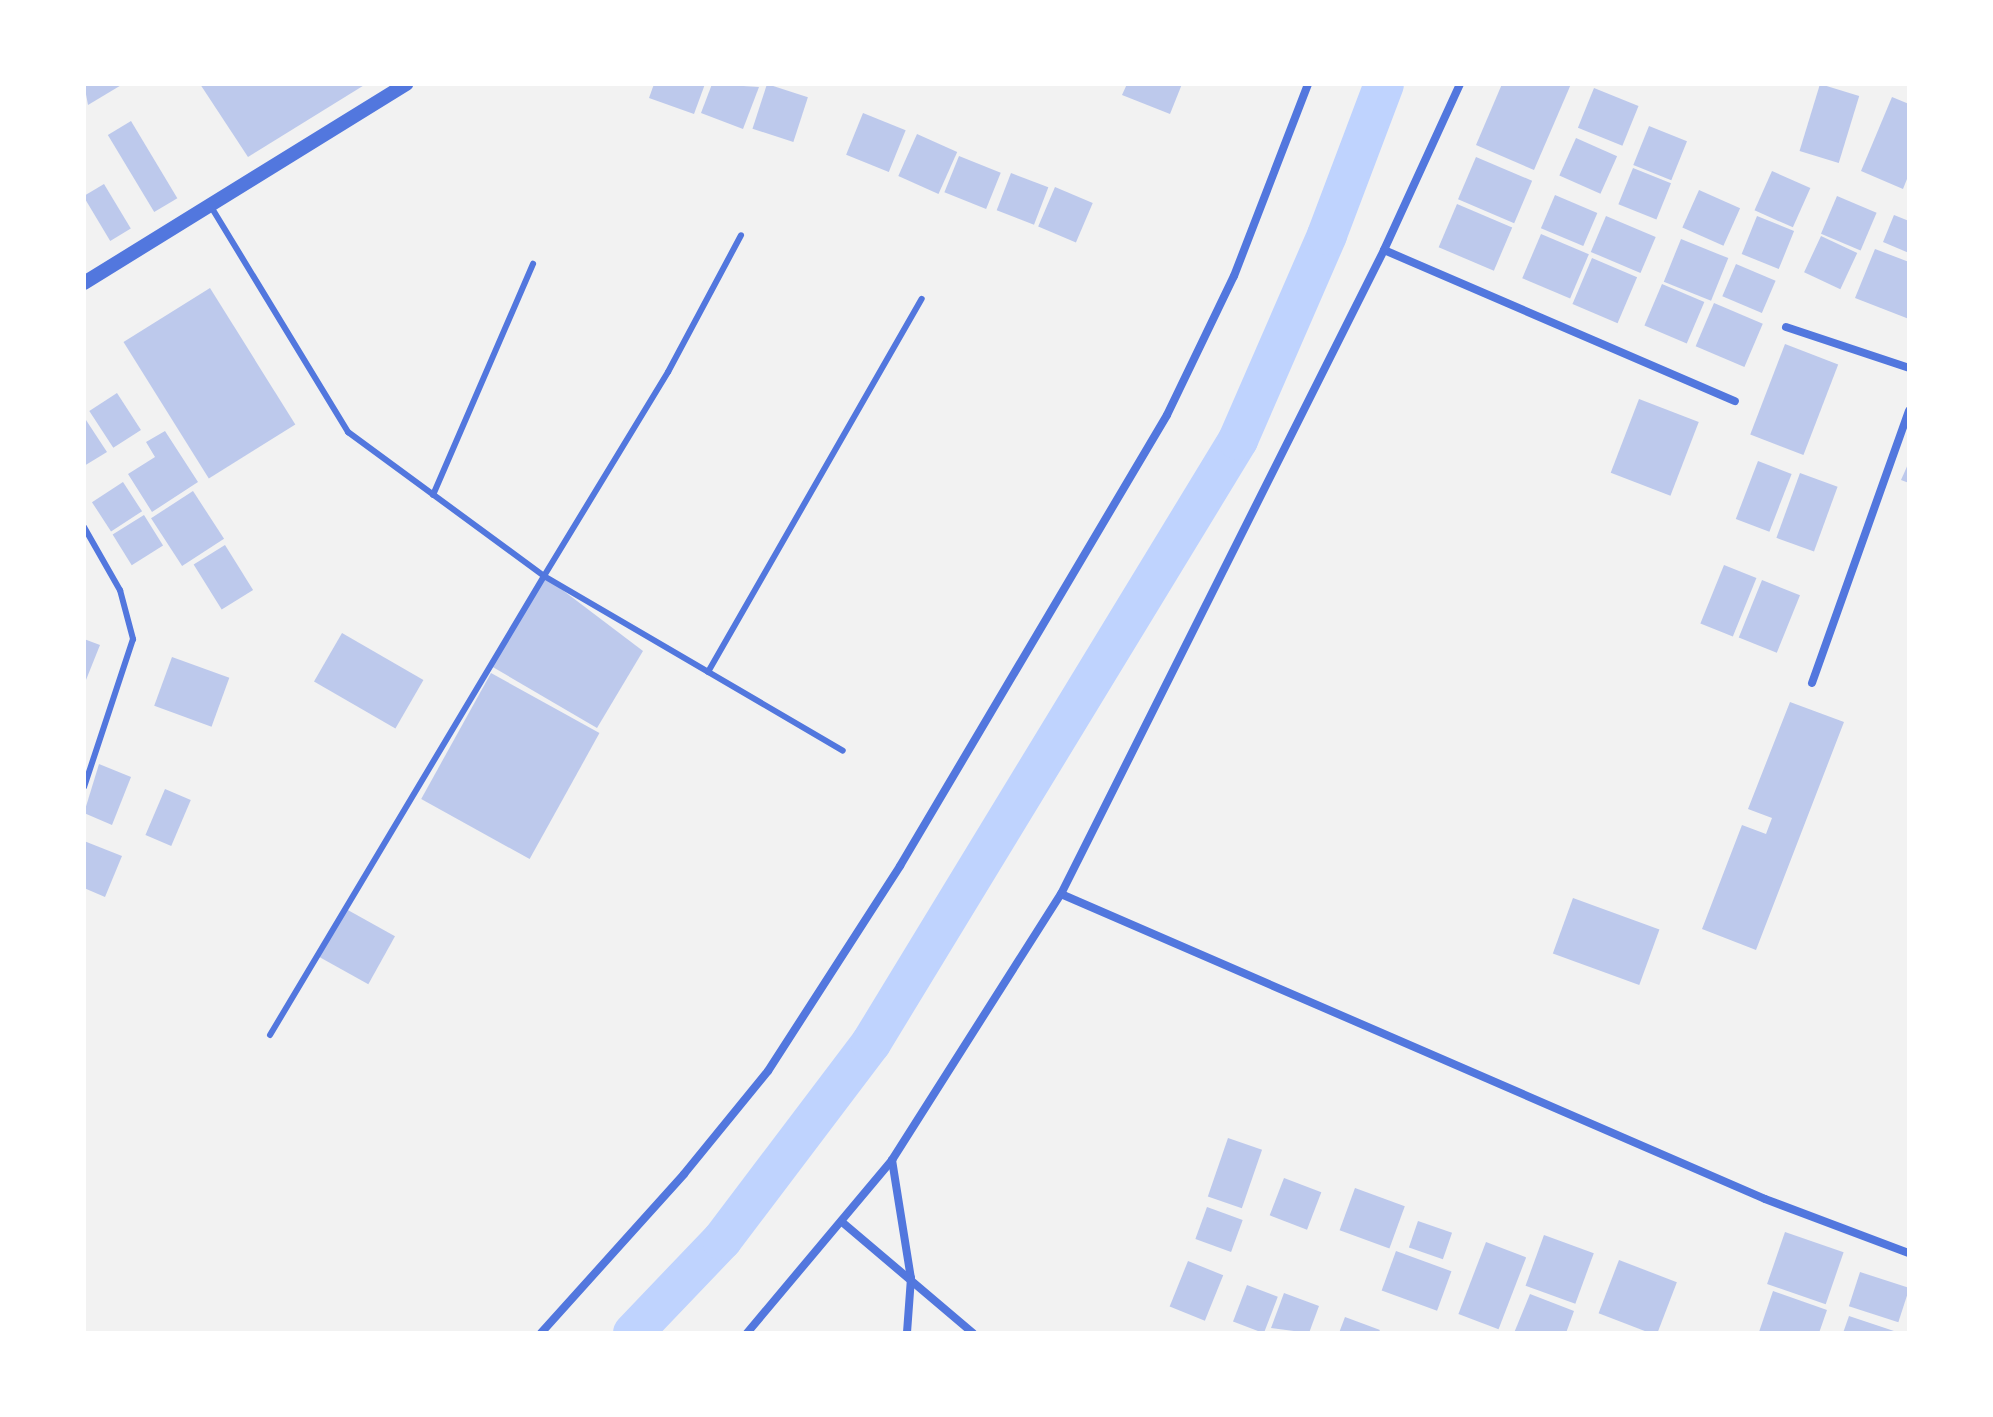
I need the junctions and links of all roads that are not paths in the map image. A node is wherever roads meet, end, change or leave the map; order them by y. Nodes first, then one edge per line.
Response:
1 (406, 84) edge
2 (1308, 84) edge
3 (1460, 84) edge
4 (210, 205) junction
5 (741, 235) dead end
6 (1384, 250) junction
7 (533, 264) dead end
8 (84, 283) edge
9 (922, 299) dead end
10 (1786, 327) dead end
11 (1909, 368) edge
12 (1735, 401) dead end
13 (1909, 411) edge
14 (433, 495) junction
15 (84, 527) edge
16 (544, 576) junction
17 (708, 672) junction
18 (1812, 683) dead end
19 (843, 751) dead end
20 (84, 787) edge
21 (1061, 894) junction
22 (270, 1035) dead end
23 (892, 1160) junction
24 (842, 1222) junction
25 (1909, 1253) edge
26 (911, 1278) junction
27 (541, 1333) edge
28 (747, 1333) edge
29 (907, 1333) edge
30 (973, 1333) edge

1 - 4 street
2 - 27 street
3 - 6 street
4 - 8 street
4 - 14 lane
5 - 16 lane
6 - 12 street
6 - 21 street
7 - 14 lane
9 - 17 lane
10 - 11 street
13 - 18 street
14 - 16 lane
15 - 20 lane
16 - 17 lane
16 - 22 lane
17 - 19 lane
21 - 23 street
21 - 25 street
23 - 24 street
23 - 26 street
24 - 26 street
24 - 28 street
26 - 29 street
26 - 30 street

